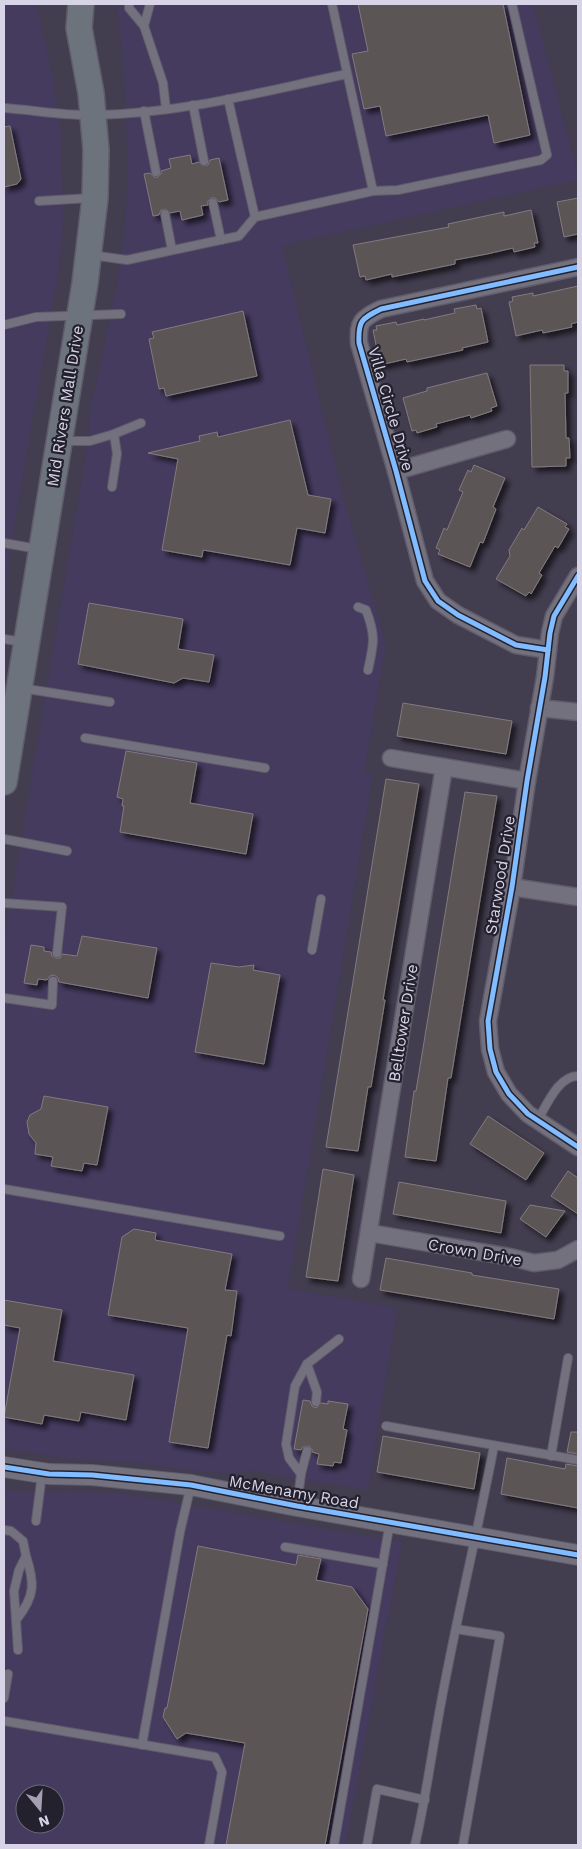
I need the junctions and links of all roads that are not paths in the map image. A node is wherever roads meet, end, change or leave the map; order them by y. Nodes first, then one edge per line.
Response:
1 (65, 4) edge
2 (129, 4) edge
3 (150, 4) edge
4 (332, 4) edge
5 (512, 4) edge
6 (80, 16) edge
7 (144, 26) junction
8 (347, 74) junction
9 (228, 99) junction
10 (193, 105) junction
11 (4, 108) edge
12 (166, 108) junction
13 (144, 111) junction
14 (93, 115) junction
15 (204, 161) dead end
16 (156, 172) dead end
17 (373, 191) junction
18 (95, 198) junction
19 (39, 201) dead end
20 (213, 203) dead end
21 (165, 214) dead end
22 (255, 217) junction
23 (221, 240) junction
24 (172, 250) junction
25 (89, 255) junction
26 (578, 267) edge
27 (80, 314) junction
28 (121, 314) dead end
29 (4, 325) edge
30 (141, 423) dead end
31 (114, 434) junction
32 (507, 439) dead end
33 (60, 441) junction
34 (396, 471) junction
35 (112, 487) dead end
36 (4, 543) edge
37 (42, 550) junction
38 (578, 576) edge
39 (358, 607) dead end
40 (15, 641) edge
41 (548, 650) junction
42 (368, 670) dead end
43 (19, 688) junction
44 (110, 702) dead end
45 (539, 708) junction
46 (578, 712) edge
47 (85, 738) dead end
48 (391, 758) dead end
49 (444, 767) junction
50 (265, 768) dead end
51 (526, 781) junction
52 (4, 782) edge
53 (4, 839) edge
54 (67, 851) dead end
55 (512, 887) junction
56 (578, 897) edge
57 (321, 899) dead end
58 (4, 903) edge
59 (312, 950) dead end
60 (57, 953) dead end
61 (53, 981) dead end
62 (4, 998) edge
63 (578, 1076) edge
64 (538, 1121) junction
65 (578, 1148) edge
66 (4, 1189) edge
67 (370, 1233) junction
68 (280, 1236) dead end
69 (578, 1249) edge
70 (362, 1279) dead end
71 (340, 1339) dead end
72 (568, 1358) dead end
73 (307, 1364) junction
74 (316, 1402) dead end
75 (386, 1426) dead end
76 (494, 1446) junction
77 (307, 1452) dead end
78 (551, 1456) junction
79 (578, 1460) edge
80 (4, 1467) edge
81 (42, 1473) junction
82 (301, 1474) junction
83 (191, 1485) junction
84 (296, 1506) junction
85 (36, 1521) dead end
86 (390, 1522) junction
87 (4, 1530) edge
88 (476, 1537) junction
89 (284, 1547) dead end
90 (578, 1555) edge
91 (26, 1556) junction
92 (383, 1564) junction
93 (17, 1619) junction
94 (456, 1628) junction
95 (18, 1650) dead end
96 (8, 1674) dead end
97 (4, 1698) edge
98 (4, 1721) edge
99 (142, 1745) junction
100 (425, 1800) junction
101 (210, 1845) edge
102 (334, 1845) edge
103 (367, 1845) edge
104 (415, 1845) edge
105 (463, 1845) edge

1 - 6 main road, Mid Rivers Mall Drive
2 - 7 lane
3 - 7 lane
4 - 8 lane
5 - 17 lane
6 - 14 main road, Mid Rivers Mall Drive
7 - 12 lane
8 - 9 lane
8 - 17 lane
9 - 10 lane
9 - 22 lane
10 - 12 lane
10 - 15 lane
11 - 14 lane
12 - 13 lane
13 - 14 lane
13 - 16 lane
14 - 18 main road, Mid Rivers Mall Drive
17 - 22 lane
18 - 19 lane
18 - 25 main road, Mid Rivers Mall Drive
20 - 23 lane
21 - 24 lane
22 - 23 lane
23 - 24 lane
24 - 25 lane
25 - 27 main road, Mid Rivers Mall Drive
26 - 34 street, Villa Circle Drive
27 - 28 lane
27 - 29 lane
27 - 33 main road, Mid Rivers Mall Drive
30 - 31 lane
31 - 33 lane
31 - 35 lane
32 - 34 street
33 - 37 main road, Mid Rivers Mall Drive
34 - 41 street, Villa Circle Drive
36 - 37 lane
37 - 40 main road, Mid Rivers Mall Drive
38 - 41 street, Starwood Drive
39 - 42 lane
40 - 43 main road, Mid Rivers Mall Drive
41 - 45 street, Starwood Drive
43 - 44 lane
43 - 52 main road, Mid Rivers Mall Drive
45 - 46 street
45 - 51 street, Starwood Drive
47 - 50 lane
48 - 49 street
49 - 51 street
49 - 67 street, Belltower Drive
51 - 55 street, Starwood Drive
53 - 54 lane
55 - 56 street
55 - 64 street, Starwood Drive
57 - 59 lane
58 - 60 lane
61 - 62 lane
63 - 64 lane
64 - 65 street, Starwood Drive
66 - 68 lane
67 - 69 street, Crown Drive
67 - 70 street, Belltower Drive
71 - 73 lane
72 - 78 lane
73 - 74 lane
73 - 82 lane
75 - 76 lane
76 - 78 lane
76 - 88 lane
77 - 82 lane
78 - 79 lane
80 - 81 street, McMenamy Road
81 - 83 street, McMenamy Road
81 - 85 lane
82 - 84 lane
83 - 84 street, McMenamy Road
83 - 99 lane
84 - 86 street, McMenamy Road
86 - 88 street, McMenamy Road
86 - 92 lane
87 - 91 lane
88 - 90 street, McMenamy Road
88 - 94 lane
89 - 92 lane
91 - 93 lane
91 - 93 lane
92 - 102 lane
93 - 95 lane
94 - 100 lane
94 - 105 lane
96 - 97 lane
98 - 99 lane
99 - 101 lane
100 - 103 lane
100 - 104 lane

